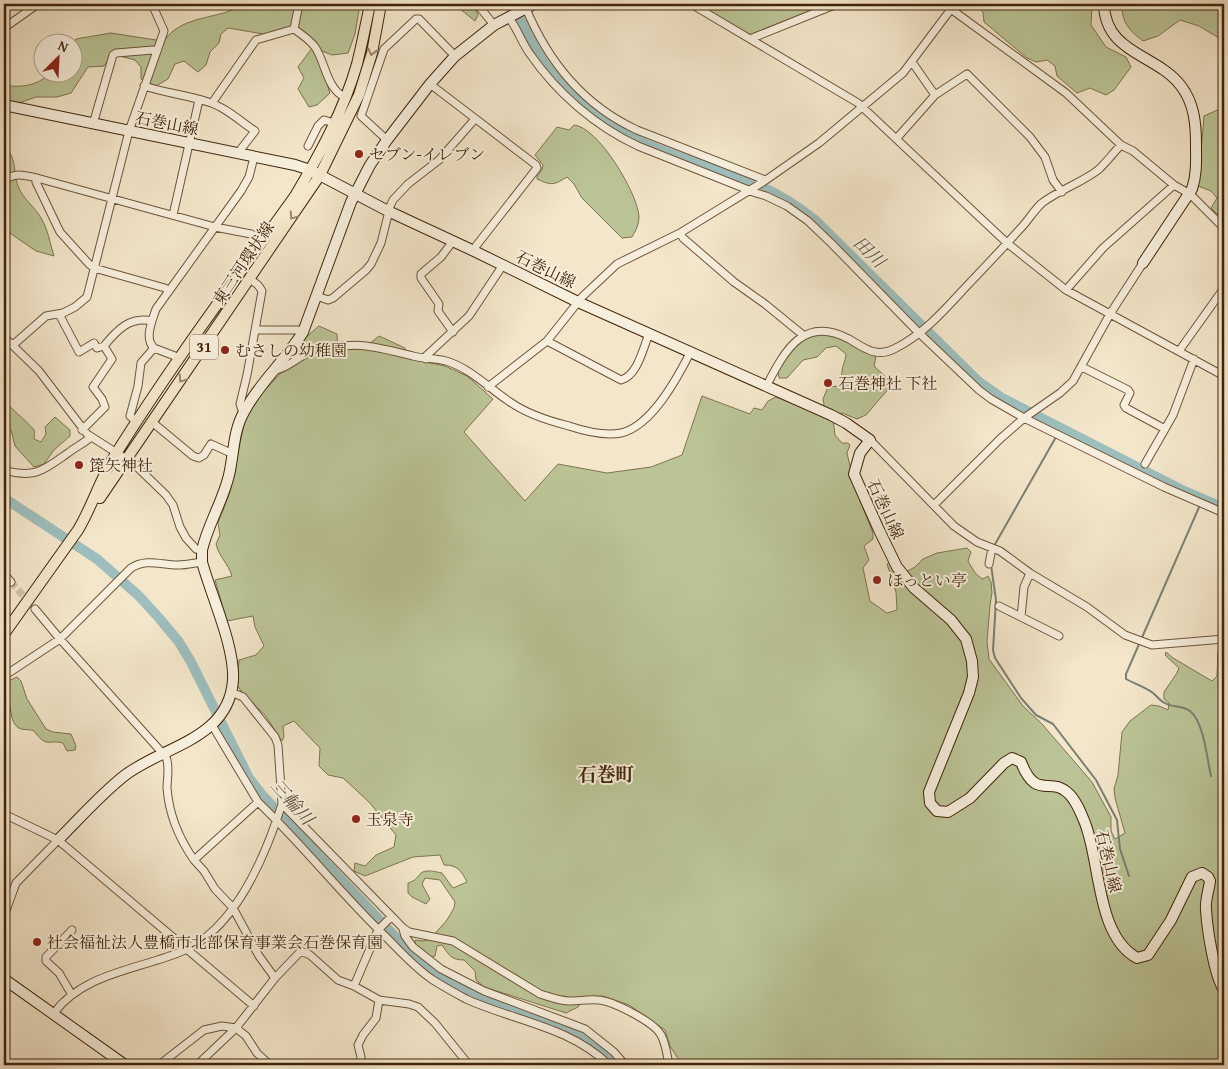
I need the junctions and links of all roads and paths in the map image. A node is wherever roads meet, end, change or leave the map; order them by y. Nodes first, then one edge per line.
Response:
1 (38, 4) edge
2 (152, 4) edge
3 (299, 4) edge
4 (370, 4) edge
5 (380, 4) edge
6 (476, 4) edge
7 (691, 4) edge
8 (837, 4) edge
9 (944, 4) edge
10 (1104, 4) edge
11 (526, 6) edge
12 (951, 9) junction
13 (510, 17) junction
14 (494, 25) junction
15 (4, 28) edge
16 (294, 28) junction
17 (750, 39) junction
18 (155, 52) junction
19 (455, 56) junction
20 (912, 62) junction
21 (430, 84) junction
22 (144, 86) junction
23 (936, 95) junction
24 (345, 97) junction
25 (199, 100) junction
26 (212, 103) junction
27 (4, 105) edge
28 (863, 108) junction
29 (475, 119) junction
30 (93, 124) junction
31 (334, 124) junction
32 (128, 131) junction
33 (896, 138) junction
34 (388, 140) junction
35 (190, 143) junction
36 (1121, 145) junction
37 (308, 146) dead end
38 (240, 153) junction
39 (254, 157) junction
40 (310, 170) junction
41 (320, 175) junction
42 (37, 178) junction
43 (4, 180) edge
44 (764, 181) junction
45 (1174, 185) junction
46 (751, 189) junction
47 (1062, 192) junction
48 (355, 194) junction
49 (1190, 194) junction
50 (111, 198) junction
51 (388, 211) junction
52 (173, 215) junction
53 (215, 227) junction
54 (1224, 228) edge
55 (680, 233) junction
56 (263, 240) junction
57 (454, 241) junction
58 (1007, 243) junction
59 (474, 250) junction
60 (1143, 264) joint
61 (503, 265) junction
62 (94, 268) junction
63 (250, 279) junction
64 (1224, 288) edge
65 (1066, 290) junction
66 (169, 291) junction
67 (317, 296) junction
68 (578, 302) junction
69 (59, 314) junction
70 (1110, 314) junction
71 (152, 322) junction
72 (256, 330) junction
73 (303, 332) junction
74 (453, 332) junction
75 (921, 332) junction
76 (649, 334) junction
77 (803, 335) junction
78 (4, 337) edge
79 (547, 341) junction
80 (13, 345) junction
81 (104, 346) junction
82 (154, 348) junction
83 (691, 351) junction
84 (1179, 351) junction
85 (180, 358) junction
86 (426, 359) junction
87 (1194, 359) junction
88 (1082, 367) junction
89 (276, 370) junction
90 (1224, 376) edge
91 (767, 385) junction
92 (488, 386) junction
93 (243, 413) junction
94 (1026, 417) junction
95 (137, 422) junction
96 (152, 422) junction
97 (1165, 429) junction
98 (82, 430) junction
99 (91, 437) junction
100 (870, 440) junction
101 (116, 453) junction
102 (233, 454) junction
103 (126, 460) junction
104 (1145, 464) dead end
105 (4, 470) edge
106 (934, 505) junction
107 (1224, 513) edge
108 (86, 517) junction
109 (992, 548) junction
110 (202, 550) junction
111 (202, 562) junction
112 (989, 564) dead end
113 (1030, 573) junction
114 (4, 574) edge
115 (11, 582) tunnel mouth
116 (24, 604) junction
117 (999, 606) dead end
118 (35, 609) tunnel mouth
119 (1021, 617) junction
120 (4, 625) edge
121 (4, 634) edge
122 (1059, 636) dead end
123 (60, 639) junction
124 (1224, 639) edge
125 (4, 676) edge
126 (231, 692) junction
127 (213, 724) junction
128 (164, 753) junction
129 (258, 802) junction
130 (282, 806) junction
131 (4, 814) edge
132 (277, 819) junction
133 (58, 840) junction
134 (194, 860) junction
135 (233, 908) junction
136 (4, 916) edge
137 (389, 918) junction
138 (379, 928) junction
139 (403, 928) junction
140 (72, 930) dead end
141 (186, 950) junction
142 (275, 978) junction
143 (4, 979) edge
144 (354, 986) junction
145 (1224, 990) edge
146 (72, 995) junction
147 (379, 1000) junction
148 (254, 1006) junction
149 (54, 1013) junction
150 (236, 1028) junction
151 (125, 1065) edge
152 (159, 1065) edge
153 (197, 1065) edge
154 (270, 1065) edge
155 (360, 1065) edge
156 (469, 1065) edge
157 (608, 1065) edge
158 (625, 1065) edge
159 (669, 1065) edge

1 - 15 street
2 - 18 street
3 - 16 street
4 - 24 main road, 東三河環状線 / 31
5 -> 41 main road, 東三河環状線 / 31
6 - 14 street
7 - 17 street
8 - 17 street
9 - 12 street
10 - 49 main road
11 - 13 main road
11 - 44 street
12 - 20 street
12 - 36 street
13 - 14 main road
13 - 46 street
14 - 19 main road
16 - 24 street
16 - 26 street
17 - 28 street
18 - 22 street
18 - 30 street
19 - 21 main road
19 - 34 street
20 - 23 street
20 - 28 street
21 - 29 street
21 - 34 main road
22 - 25 street
22 - 32 street
23 - 33 street
23 - 47 street
24 - 31 main road, 東三河環状線 / 31
25 - 26 street
25 - 35 street
26 - 38 street
27 - 30 main road, 石巻山線
28 - 33 street
28 - 44 street
29 - 51 street
29 - 59 street
30 - 32 main road, 石巻山線
31 - 37 street
31 - 40 main road, 東三河環状線 / 31
32 - 35 main road, 石巻山線
32 - 50 street
33 - 58 street
34 - 48 main road
35 - 38 main road, 石巻山線
35 - 52 street
36 - 45 street
36 - 47 street
38 - 39 main road, 石巻山線
39 - 40 main road, 石巻山線
39 - 53 street
40 - 41 main road, 石巻山線
40 - 56 main road, 東三河環状線 / 31
41 - 48 main road, 石巻山線
41 -> 63 main road, 東三河環状線 / 31
42 - 43 street
42 - 50 street
42 - 62 street
44 - 46 street
45 - 49 street
45 - 65 street
46 - 55 street
46 - 75 street
47 - 58 street
48 - 51 main road, 石巻山線
48 - 67 main road
49 - 54 street
49 - 60 main road
50 - 52 street
50 - 62 street
51 - 57 main road, 石巻山線
51 - 67 street
52 - 53 street
53 - 56 street
53 - 66 street
55 - 68 street
55 - 77 street
56 - 85 main road, 東三河環状線 / 31
57 - 59 main road, 石巻山線
57 - 74 street
58 - 65 street
58 - 75 street
59 - 61 main road, 石巻山線
60 - 70 street
61 - 68 main road, 石巻山線
61 - 74 street
62 - 66 street
62 - 69 street
63 - 72 street
63 -> 96 main road, 東三河環状線 / 31
64 - 84 street
65 - 70 street
66 - 71 street
67 - 73 main road
68 - 76 main road, 石巻山線
68 - 79 street
69 - 80 street
69 - 81 street
70 - 84 street
70 - 88 street
71 - 81 street
71 - 82 street
72 - 73 street
72 - 93 street
73 - 89 main road
74 - 86 street
75 - 77 street
75 - 94 street
76 - 79 street
76 - 83 main road, 石巻山線
77 - 91 street
78 - 80 street
79 - 92 street
80 - 98 street
81 - 98 street
82 - 85 street
82 - 95 street
83 - 91 main road, 石巻山線
83 - 92 street
84 - 87 street
85 - 95 main road, 東三河環状線 / 31
86 - 89 street
86 - 92 street
87 - 90 street
87 - 97 street
88 - 94 street
88 - 97 street
89 - 93 main road
91 - 100 main road, 石巻山線
93 - 102 main road
94 - 106 street
94 - 107 street
95 - 101 main road, 東三河環状線 / 31
96 - 102 street
96 - 103 main road, 東三河環状線 / 31
97 - 104 street
98 - 99 street
99 - 101 street
99 - 105 street
100 - 106 street
100 - 145 main road, 石巻山線
101 - 103 street
101 - 108 main road, 東三河環状線 / 31
102 - 110 main road
103 - 108 main road, 東三河環状線 / 31
103 - 110 street
106 - 109 street
108 - 116 main road, 東三河環状線 / 31
109 - 112 street
109 - 113 street
110 - 111 main road
111 - 123 street
111 - 126 main road
113 - 119 street
113 - 124 street
114 - 115 street
116 - 120 main road, 東三河環状線 / 31
116 - 121 main road, 東三河環状線 / 31
117 - 119 street
118 - 123 street
119 - 122 street
123 - 125 street
123 - 128 street
126 - 127 main road
126 - 130 street
127 - 128 main road
127 - 129 street
128 - 133 main road
128 - 134 street
129 - 132 street
129 - 134 street
130 - 132 street
130 - 137 street
131 - 133 street
132 - 135 street
132 - 138 street
133 - 136 street
133 - 141 street
134 - 135 street
135 - 141 street
135 - 142 street
137 - 138 street
137 - 139 street
138 - 144 street
138 - 157 street
139 - 158 street
139 - 159 street
140 - 146 street
141 - 146 street
141 - 148 street
142 - 144 street
142 - 148 street
143 - 149 main road
144 - 147 street
146 - 149 street
147 - 155 street
147 - 156 street
148 - 150 street
149 - 151 main road
150 - 152 street
150 - 153 street
150 - 154 street

